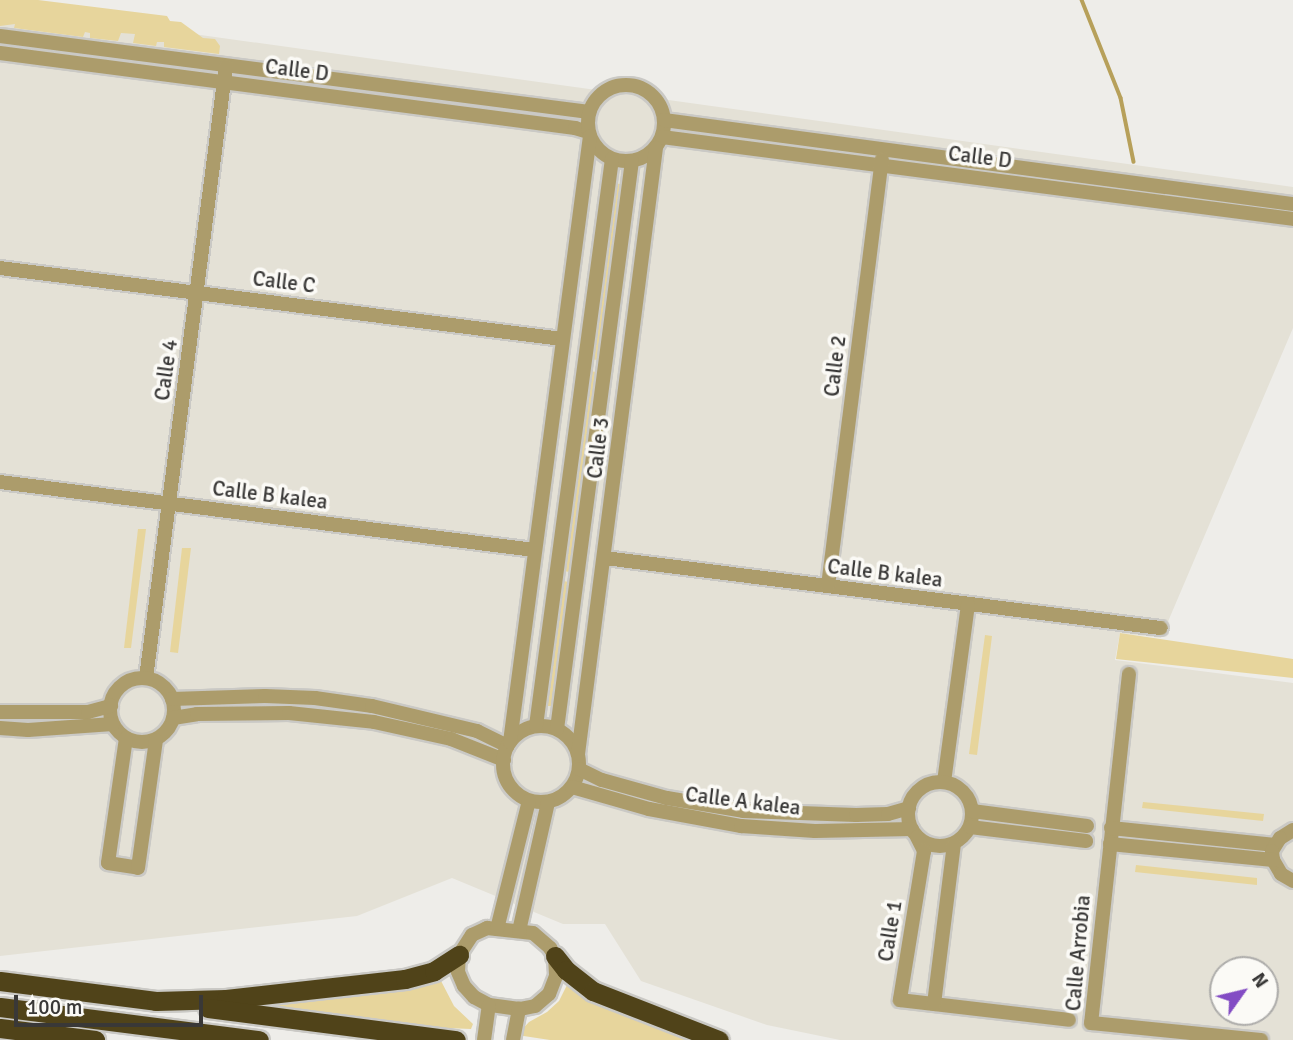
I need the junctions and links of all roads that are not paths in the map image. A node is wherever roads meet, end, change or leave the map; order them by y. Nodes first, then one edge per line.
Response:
1 (0, 36) edge
2 (0, 53) edge
3 (226, 66) junction
4 (224, 82) junction
5 (589, 112) junction
6 (664, 120) junction
7 (589, 134) junction
8 (659, 142) junction
9 (883, 150) junction
10 (611, 159) junction
11 (632, 161) junction
12 (881, 166) junction
13 (1293, 204) edge
14 (1293, 219) edge
15 (0, 268) edge
16 (198, 292) junction
17 (562, 339) junction
18 (0, 482) edge
19 (170, 504) junction
20 (534, 550) junction
21 (605, 558) junction
22 (828, 586) junction
23 (968, 605) junction
24 (1161, 628) dead end
25 (1129, 674) dead end
26 (146, 678) junction
27 (173, 699) junction
28 (111, 706) junction
29 (0, 712) edge
30 (173, 718) junction
31 (114, 724) junction
32 (536, 726) junction
33 (0, 728) edge
34 (557, 729) junction
35 (126, 738) junction
36 (156, 740) junction
37 (507, 749) junction
38 (578, 761) junction
39 (944, 782) junction
40 (572, 787) junction
41 (529, 800) junction
42 (548, 802) junction
43 (909, 808) junction
44 (972, 811) junction
45 (1087, 826) dead end
46 (970, 827) junction
47 (1111, 828) junction
48 (1293, 830) edge
49 (914, 833) junction
50 (1086, 841) dead end
51 (954, 844) junction
52 (1110, 844) junction
53 (1274, 853) junction
54 (1293, 881) edge
55 (497, 929) junction
56 (519, 931) junction
57 (459, 955) junction
58 (555, 956) junction
59 (0, 981) edge
60 (156, 1001) junction
61 (934, 1004) junction
62 (489, 1005) junction
63 (0, 1007) edge
64 (519, 1009) junction
65 (1069, 1020) dead end
66 (0, 1028) edge
67 (94, 1040) edge
68 (259, 1040) edge
69 (456, 1040) edge
70 (484, 1040) edge
71 (513, 1040) edge
72 (719, 1040) edge
73 (1261, 1040) edge

1 - 3 street, Calle D
2 - 4 street, Calle D
3 - 4 street, Calle 4
3 - 5 street, Calle D
4 - 7 street, Calle D
4 - 16 street, Calle 4
5 - 6 street
5 - 7 street
6 - 8 street
6 - 9 street, Calle D
7 - 10 street
7 - 17 street
8 - 11 street
8 - 12 street, Calle D
8 - 21 street, Calle 3
9 - 12 street, Calle 2
9 - 13 street, Calle D
10 - 11 street
10 - 32 street, Calle 3
11 - 34 street, Calle 3
12 - 14 street, Calle D
12 - 22 street, Calle 2
15 - 16 street, Calle C
16 - 17 street, Calle C
16 - 19 street, Calle 4
17 - 20 street
18 - 19 street, Calle B kalea
19 - 20 street, Calle B kalea
19 - 26 street, Calle 4
20 - 37 street
21 - 22 street, Calle B kalea
21 - 38 street, Calle 3
22 - 23 street, Calle B kalea
23 - 24 street, Calle B kalea
23 - 39 street
25 - 47 street, Calle Arrobia
26 - 27 street
26 - 28 street
27 - 30 street
27 - 37 street
28 - 29 street
28 - 31 street
30 - 36 street
30 - 37 street
31 - 33 street
31 - 35 street
32 - 34 street
32 - 37 street
34 - 38 street
35 - 36 street
35 - 36 street
37 - 41 street
38 - 40 street
38 - 43 street, Calle A kalea
39 - 43 street
39 - 44 street
40 - 42 street
40 - 49 street, Calle A kalea
41 - 42 street
41 - 55 street
42 - 56 street
43 - 49 street
44 - 45 street
44 - 46 street
46 - 50 street
46 - 51 street
47 - 52 street, Calle Arrobia
47 - 53 street
48 - 53 street
49 - 51 street
49 - 61 street, Calle 1
51 - 61 street
52 - 53 street
52 - 73 street, Calle Arrobia
53 - 54 street
55 - 56 street
55 - 57 street
56 - 58 street
57 - 60 highway
57 - 62 street
58 - 64 street
58 - 72 highway
59 - 60 highway
60 - 69 highway
61 - 65 street, Calle 1
62 - 64 street
62 - 70 street
63 - 68 highway
64 - 71 street
66 - 67 highway

